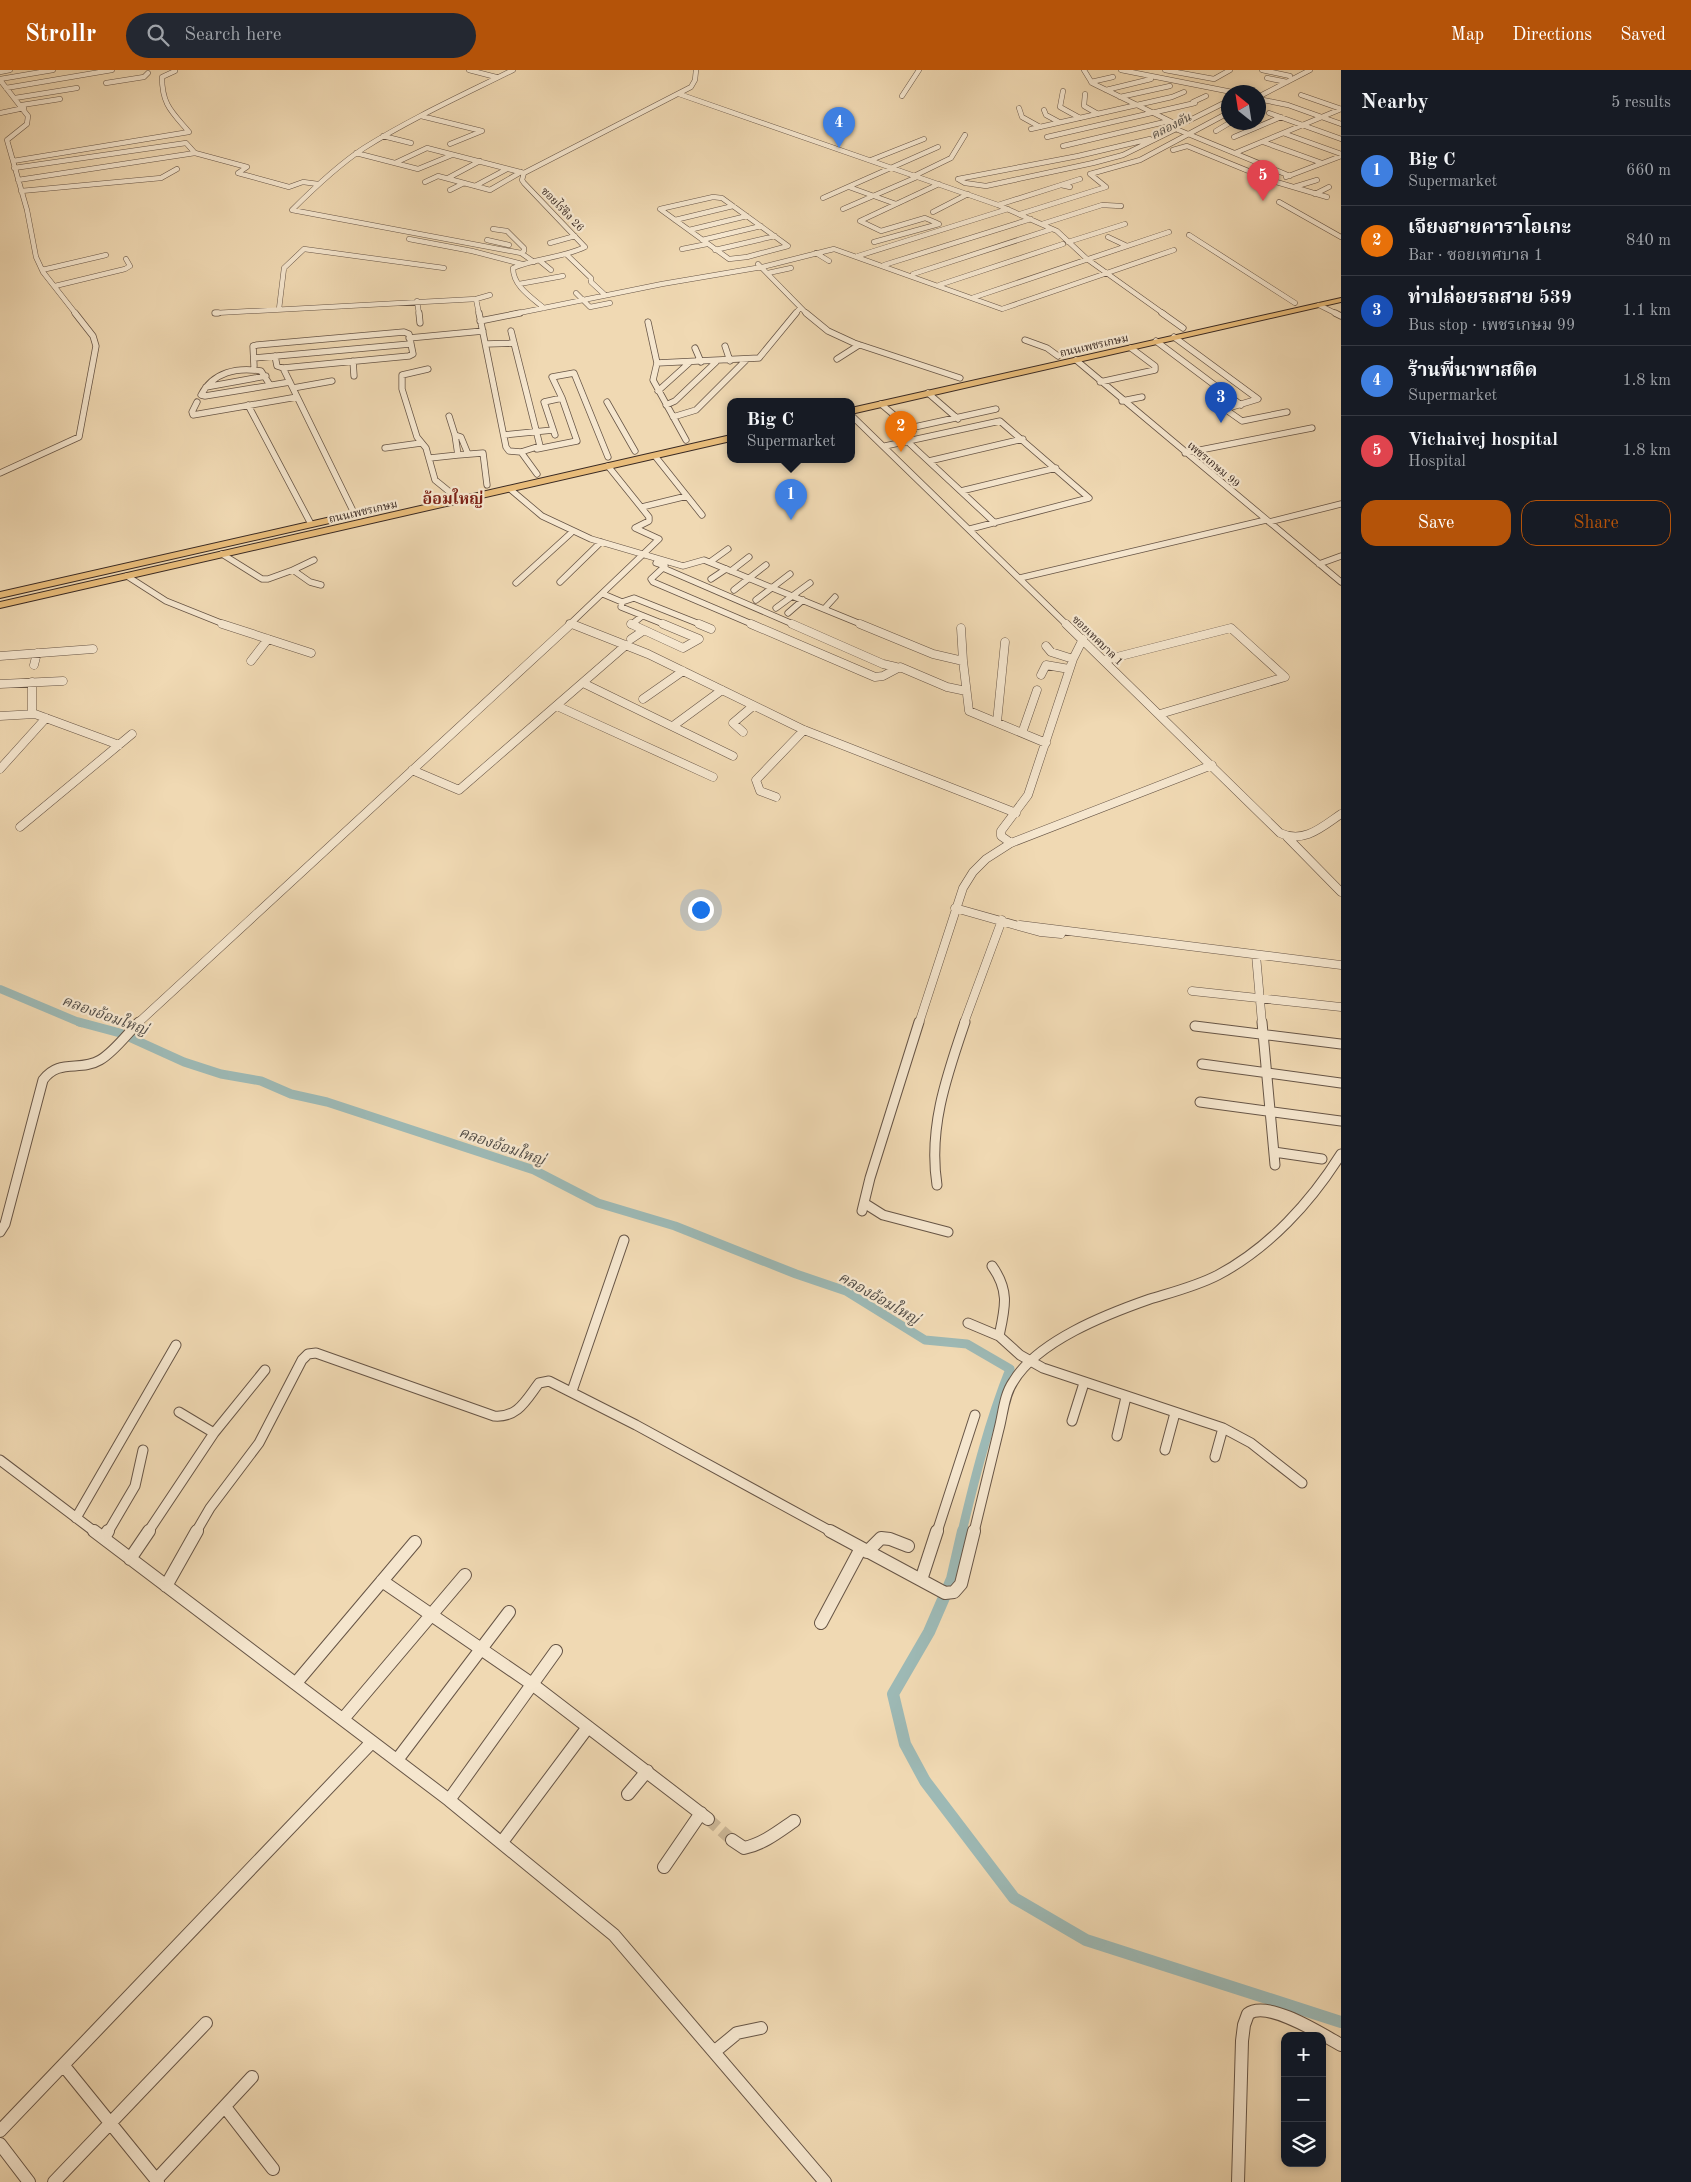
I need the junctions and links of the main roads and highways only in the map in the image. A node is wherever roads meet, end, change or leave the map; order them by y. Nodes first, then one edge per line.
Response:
1 (1341, 293) edge
2 (1341, 300) edge
3 (1082, 350) junction
4 (1074, 356) junction
5 (1091, 357) junction
6 (855, 401) edge
7 (855, 410) edge
8 (727, 430) edge
9 (727, 439) edge
10 (608, 462) junction
11 (0, 595) edge
12 (0, 605) edge

1 - 3 main road, ถนนเพชรเกษม
2 - 5 main road, ถนนเพชรเกษม
3 - 4 main road, ถนนเพชรเกษม
3 - 5 main road
4 - 5 main road, ถนนเพชรเกษม
4 - 6 main road, ถนนเพชรเกษม
4 - 7 main road, ถนนเพชรเกษม
8 - 10 main road, ถนนเพชรเกษม
9 - 10 main road, ถนนเพชรเกษม
10 - 11 main road, ถนนเพชรเกษม
10 - 12 main road, ถนนเพชรเกษม

